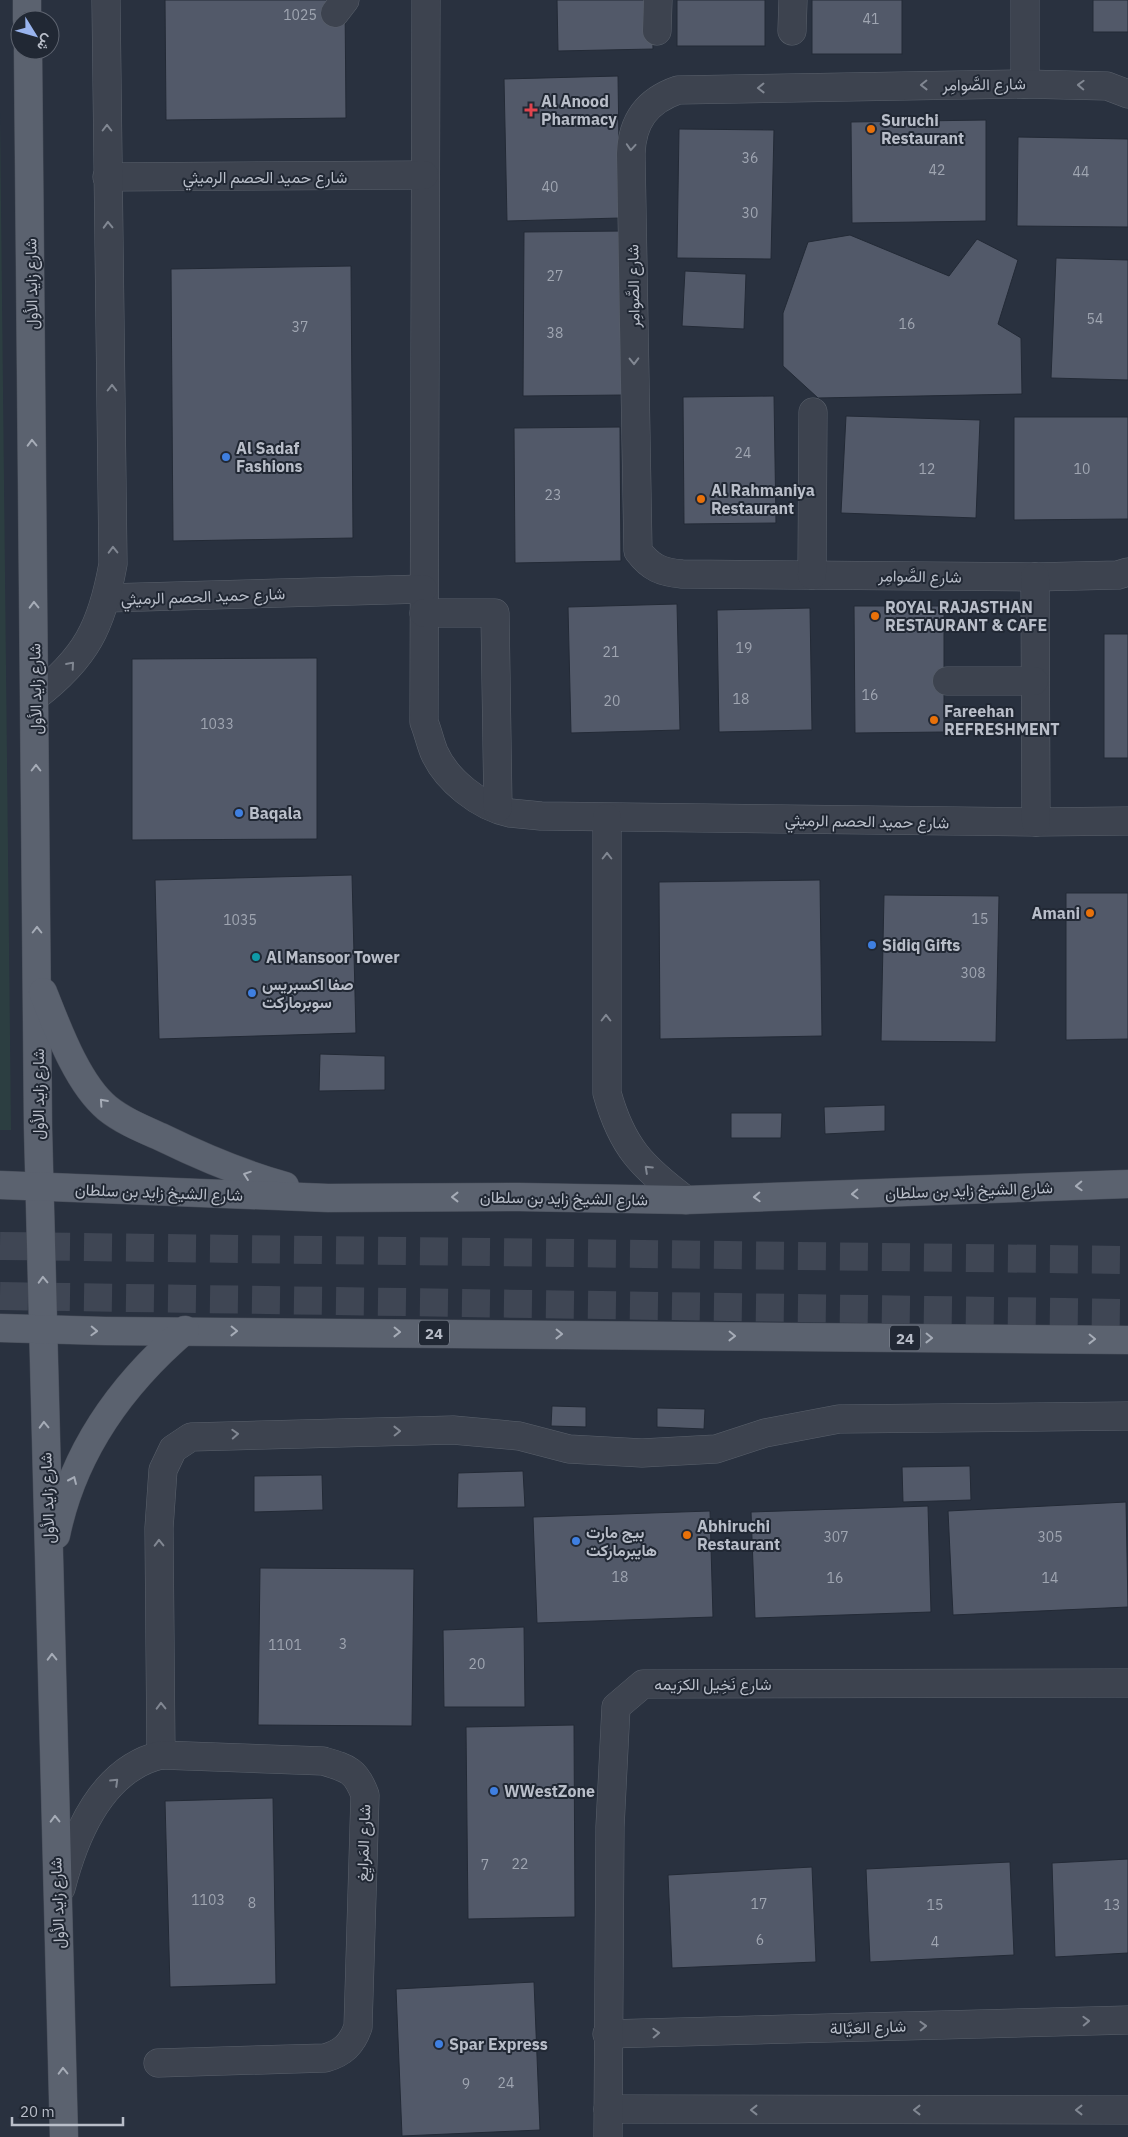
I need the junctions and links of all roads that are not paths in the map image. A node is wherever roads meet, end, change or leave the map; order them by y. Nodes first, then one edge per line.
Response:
1 (106, 0) edge
2 (426, 0) edge
3 (658, 0) edge
4 (793, 0) edge
5 (1025, 0) edge
6 (657, 31) dead end
7 (792, 31) dead end
8 (28, 60) edge
9 (1025, 84) junction
10 (1128, 94) edge
11 (424, 175) junction
12 (107, 177) junction
13 (813, 412) dead end
14 (1128, 572) edge
15 (812, 575) junction
16 (1035, 577) junction
17 (107, 598) junction
18 (424, 601) junction
19 (1034, 680) junction
20 (946, 681) dead end
21 (35, 697) junction
22 (498, 808) junction
23 (607, 818) junction
24 (1128, 821) edge
25 (1036, 822) junction
26 (38, 979) junction
27 (1128, 1184) edge
28 (0, 1185) edge
29 (40, 1187) junction
30 (328, 1198) junction
31 (686, 1200) junction
32 (0, 1328) edge
33 (45, 1329) junction
34 (185, 1330) junction
35 (1128, 1340) edge
36 (1128, 1416) edge
37 (50, 1578) junction
38 (1128, 1683) edge
39 (161, 1755) junction
40 (57, 1903) junction
41 (1128, 2020) edge
42 (607, 2034) junction
43 (158, 2063) dead end
44 (608, 2109) junction
45 (1128, 2110) edge
46 (64, 2137) edge
47 (608, 2137) edge

12 -> 1 street
2 - 11 street, شارع حميد الحصم الرميثي
3 - 6 street
4 - 7 street
5 - 9 street
21 -> 8 main road, شارع زايد الأول
10 -> 9 street, شارع الصَّوامِر
9 -> 15 street, شارع الصَّوامِر
11 - 12 street, شارع حميد الحصم الرميثي
11 - 18 street, شارع حميد الحصم الرميثي
17 -> 12 street
13 - 15 street
14 - 16 street, شارع الصَّوامِر
15 - 16 street, شارع الصَّوامِر
16 - 19 street
17 - 18 street, شارع حميد الحصم الرميثي
21 -> 17 street, شارع حميد الحصم الرميثي
18 - 22 street, شارع حميد الحصم الرميثي
18 - 22 street
19 - 20 street
19 - 25 street
26 -> 21 main road, شارع زايد الأول
22 - 23 street, شارع حميد الحصم الرميثي
23 - 25 street, شارع حميد الحصم الرميثي
31 -> 23 street
24 - 25 street, شارع حميد الحصم الرميثي
26 - 29 main road, شارع زايد الأول
30 -> 26 main road
27 -> 31 main road, شارع الشيخ زايد بن سلطان
28 - 29 main road, شارع الشيخ زايد بن سلطان
29 - 30 main road, شارع الشيخ زايد بن سلطان
33 -> 29 main road, شارع زايد الأول
31 -> 30 main road, شارع الشيخ زايد بن سلطان
32 - 33 main road, 24
33 -> 34 main road, 24
37 -> 33 main road, شارع زايد الأول
34 -> 35 main road, 24
37 -> 34 main road
39 -> 36 street
40 -> 37 main road, شارع زايد الأول
38 - 42 street, شارع نَخِيل الكرَيمه
40 -> 39 street, شارع المَرايِغ
39 - 43 street, شارع المَرايِغ
46 -> 40 main road, شارع زايد الأول
42 -> 41 street, شارع العَيَّالة
42 - 44 street, شارع نَخِيل الكرَيمه
45 -> 44 street
44 - 47 street, شارع نَخِيل الكرَيمه

